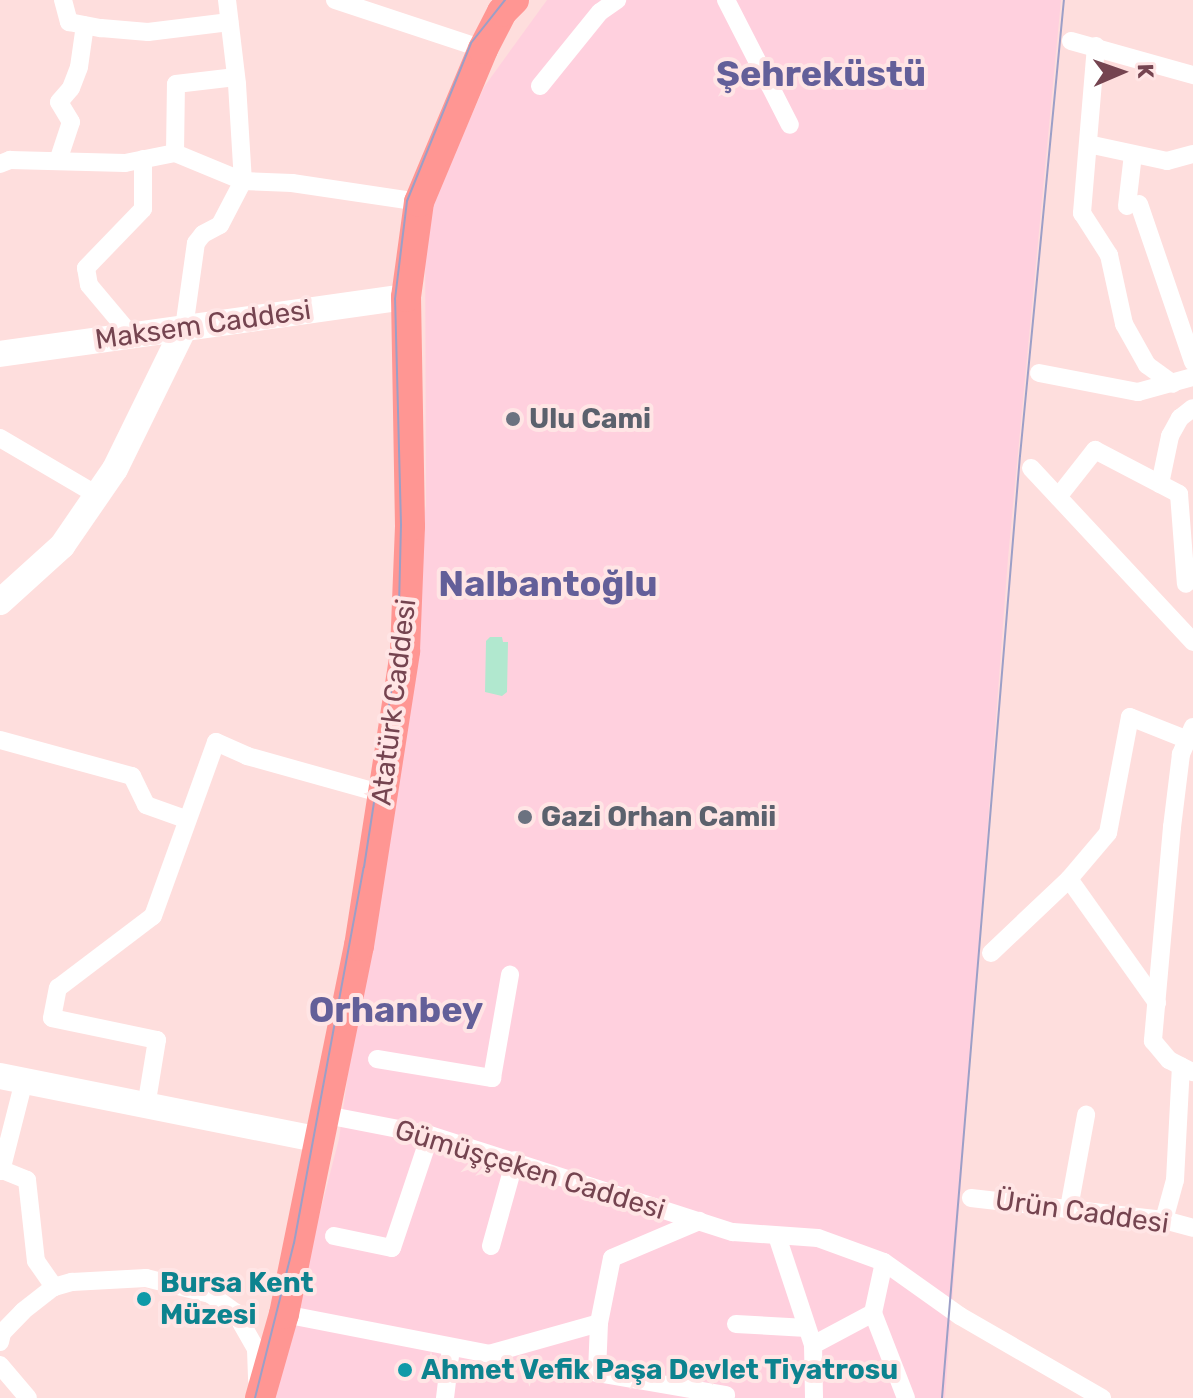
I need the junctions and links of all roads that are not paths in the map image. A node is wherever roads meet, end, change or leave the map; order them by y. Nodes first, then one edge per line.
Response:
1 (63, 0) edge
2 (227, 0) edge
3 (617, 0) edge
4 (341, 1) edge
5 (508, 4) edge
6 (729, 6) edge
7 (229, 22) junction
8 (85, 25) junction
9 (1071, 41) dead end
10 (1096, 46) junction
11 (483, 49) junction
12 (1193, 75) edge
13 (236, 77) junction
14 (540, 86) dead end
15 (790, 125) dead end
16 (1088, 144) junction
17 (175, 153) junction
18 (1133, 154) junction
19 (1193, 154) edge
20 (143, 159) junction
21 (58, 161) junction
22 (0, 164) edge
23 (243, 181) junction
24 (419, 202) junction
25 (406, 297) junction
26 (184, 328) junction
27 (131, 335) junction
28 (0, 354) edge
29 (1193, 362) edge
30 (1039, 373) dead end
31 (1193, 377) edge
32 (1173, 384) junction
33 (1193, 408) edge
34 (0, 438) edge
35 (1031, 468) dead end
36 (1160, 484) junction
37 (97, 495) junction
38 (1058, 497) junction
39 (1188, 558) edge
40 (1186, 584) dead end
41 (0, 602) edge
42 (1193, 642) edge
43 (1190, 734) edge
44 (0, 740) edge
45 (383, 794) junction
46 (185, 819) junction
47 (1069, 879) junction
48 (991, 953) dead end
49 (510, 975) dead end
50 (1157, 1003) junction
51 (377, 1059) dead end
52 (1187, 1069) edge
53 (12, 1078) edge
54 (146, 1107) junction
55 (1086, 1115) dead end
56 (323, 1127) junction
57 (430, 1135) junction
58 (515, 1160) junction
59 (1, 1170) edge
60 (971, 1198) dead end
61 (1069, 1208) junction
62 (1164, 1220) junction
63 (699, 1221) junction
64 (1193, 1228) edge
65 (334, 1236) dead end
66 (777, 1236) junction
67 (491, 1246) dead end
68 (884, 1262) junction
69 (54, 1287) junction
70 (873, 1313) junction
71 (284, 1314) junction
72 (599, 1323) junction
73 (736, 1324) dead end
74 (1, 1336) edge
75 (810, 1337) junction
76 (451, 1348) junction
77 (0, 1365) edge
78 (663, 1391) edge
79 (726, 1395) dead end
80 (28, 1398) edge
81 (259, 1398) edge
82 (445, 1398) edge
83 (814, 1398) edge
84 (906, 1398) edge
85 (1102, 1398) edge

1 - 8 street
2 - 7 street
3 - 14 street
4 - 11 street
5 - 11 main road, Atatürk Caddesi
6 - 15 street
7 - 8 street
7 - 13 street
8 - 21 street
9 - 10 street
10 - 12 street
10 - 16 street
11 - 24 main road, Atatürk Caddesi
13 - 17 street
13 - 23 street
16 - 18 street
16 - 32 street
17 - 20 street
17 - 23 street
18 - 19 street
18 - 29 street
20 - 21 street
20 - 27 street
21 - 22 street
23 - 24 street
23 - 26 street
24 - 25 main road, Atatürk Caddesi
25 - 26 street, Maksem Caddesi
25 - 45 main road, Atatürk Caddesi
26 - 27 street, Maksem Caddesi
26 - 37 street
27 - 28 street, Maksem Caddesi
30 - 32 street
31 - 32 street
33 - 36 street
34 - 37 street
35 - 38 street
36 - 38 street
36 - 39 street
37 - 41 street
38 - 42 street
39 - 40 street
43 - 47 street
43 - 50 street
44 - 46 street
45 - 46 street
45 - 56 main road, Atatürk Caddesi
46 - 54 street
47 - 48 street
47 - 50 street
49 - 51 street
50 - 52 street
52 - 62 street
53 - 54 street
53 - 59 street
54 - 56 street
55 - 61 street
56 - 57 street, Gümüşçeken Caddesi
56 - 71 main road, Atatürk Caddesi
57 - 58 street, Gümüşçeken Caddesi
57 - 65 street
58 - 63 street, Gümüşçeken Caddesi
58 - 67 street
59 - 69 street
60 - 61 street, Ürün Caddesi
61 - 62 street, Ürün Caddesi
62 - 64 street, Ürün Caddesi
63 - 66 street, Gümüşçeken Caddesi
63 - 72 street
66 - 68 street, Gümüşçeken Caddesi
66 - 75 street
68 - 70 street
68 - 85 street, Gümüşçeken Caddesi
69 - 74 street
69 - 81 street
70 - 75 street
70 - 84 street
71 - 76 street
71 - 81 main road, Atatürk Caddesi
72 - 76 street
72 - 78 street
73 - 75 street
75 - 83 street
76 - 82 street
77 - 80 street
78 - 79 street

